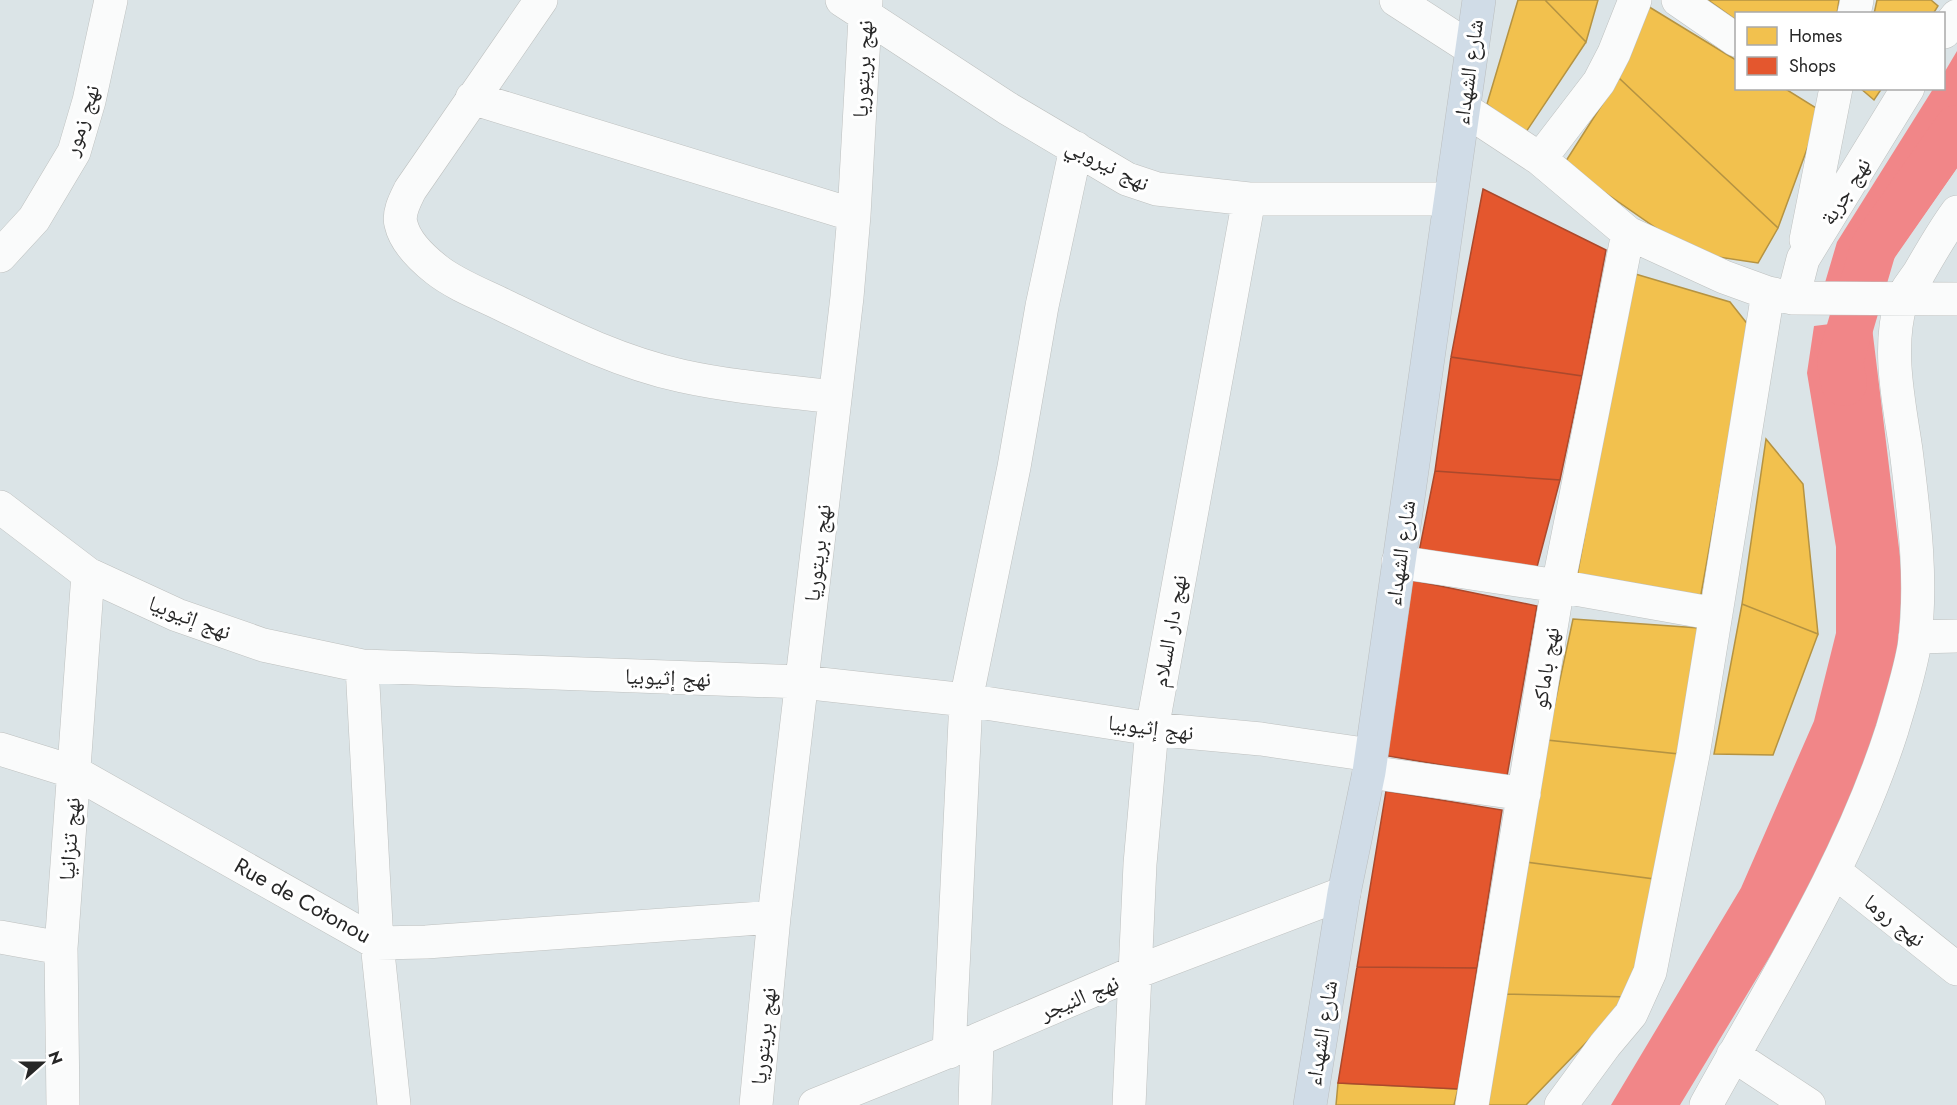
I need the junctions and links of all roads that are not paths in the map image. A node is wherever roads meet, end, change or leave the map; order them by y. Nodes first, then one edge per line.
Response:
1 (111, 0) edge
2 (541, 0) edge
3 (1396, 0) edge
4 (1479, 0) edge
5 (1635, 0) edge
6 (1678, 0) edge
7 (857, 5) edge
8 (1957, 16) edge
9 (1945, 31) edge
10 (1735, 39) edge
11 (1472, 50) junction
12 (1907, 90) edge
13 (1825, 94) edge
14 (472, 98) junction
15 (1464, 109) junction
16 (1076, 148) junction
17 (1540, 159) junction
18 (1249, 199) junction
19 (1450, 199) junction
20 (1957, 212) edge
21 (854, 214) junction
22 (1628, 233) junction
23 (0, 256) edge
24 (1803, 259) junction
25 (1780, 296) junction
26 (1891, 299) junction
27 (1957, 299) edge
28 (835, 397) junction
29 (0, 507) edge
30 (1398, 562) junction
31 (88, 574) junction
32 (1558, 586) junction
33 (1716, 614) junction
34 (1957, 636) edge
35 (1915, 637) junction
36 (362, 666) junction
37 (802, 682) junction
38 (966, 700) junction
39 (1152, 729) junction
40 (0, 749) edge
41 (1370, 764) junction
42 (74, 772) junction
43 (1524, 794) junction
44 (1834, 871) junction
45 (1344, 893) junction
46 (774, 917) junction
47 (0, 938) edge
48 (377, 943) junction
49 (61, 948) junction
50 (1957, 969) edge
51 (1136, 972) junction
52 (963, 1046) junction
53 (1733, 1056) junction
54 (63, 1105) edge
55 (393, 1105) edge
56 (756, 1105) edge
57 (815, 1105) edge
58 (975, 1105) edge
59 (1129, 1105) edge
60 (1310, 1105) edge
61 (1472, 1105) edge
62 (1561, 1105) edge
63 (1706, 1105) edge
64 (1809, 1105) edge

1 - 23 street, نهج زمور
2 - 14 street
3 - 11 street
4 - 11 main road, شارع الشهداء
5 - 17 street
6 - 10 street
7 - 16 street, نهج نيروبي
7 - 21 street, نهج بريتوريا
8 - 9 street
11 - 15 main road, شارع الشهداء
12 - 24 street, نهج جربة
13 - 24 street
14 - 21 street
14 - 28 street
15 - 17 street
15 - 19 main road, شارع الشهداء
16 - 18 street, نهج نيروبي
16 - 38 street
17 - 22 street
18 - 19 street, نهج نيروبي
18 - 39 street, نهج دار السلام
19 - 30 main road, شارع الشهداء
20 - 26 street
21 - 28 street, نهج بريتوريا
22 - 25 street
22 - 32 street, نهج باماكو
24 - 25 street, نهج جربة
25 - 26 street
25 - 33 street, نهج جربة
26 - 27 street
26 - 35 street
28 - 37 street, نهج بريتوريا
29 - 31 street, نهج إثيوبيا
30 - 32 street
30 - 41 main road, شارع الشهداء
31 - 36 street, نهج إثيوبيا
31 - 42 street, نهج تنزانيا
32 - 33 street
32 - 43 street, نهج باماكو
33 - 62 street, نهج جربة
34 - 35 street
35 - 44 street
36 - 37 street, نهج إثيوبيا
36 - 48 street
37 - 38 street, نهج إثيوبيا
37 - 46 street, نهج بريتوريا
38 - 39 street, نهج إثيوبيا
38 - 52 street
39 - 41 street, نهج إثيوبيا
39 - 51 street, نهج دار السلام
40 - 42 street, Rue de Cotonou
41 - 43 street, نهج إثيوبيا
41 - 45 main road, شارع الشهداء
42 - 48 street, Rue de Cotonou
42 - 49 street, نهج تنزانيا
43 - 61 street, نهج باماكو
44 - 50 street, نهج روما
44 - 53 street
45 - 51 street, نهج النيجر
45 - 60 main road, شارع الشهداء
46 - 48 street, Rue de Cotonou
46 - 56 street, نهج بريتوريا
47 - 49 street
48 - 55 street
49 - 54 street, نهج تنزانيا
51 - 52 street, نهج النيجر
51 - 59 street, نهج دار السلام
52 - 57 street, نهج النيجر
52 - 58 street
53 - 63 street
53 - 64 street

